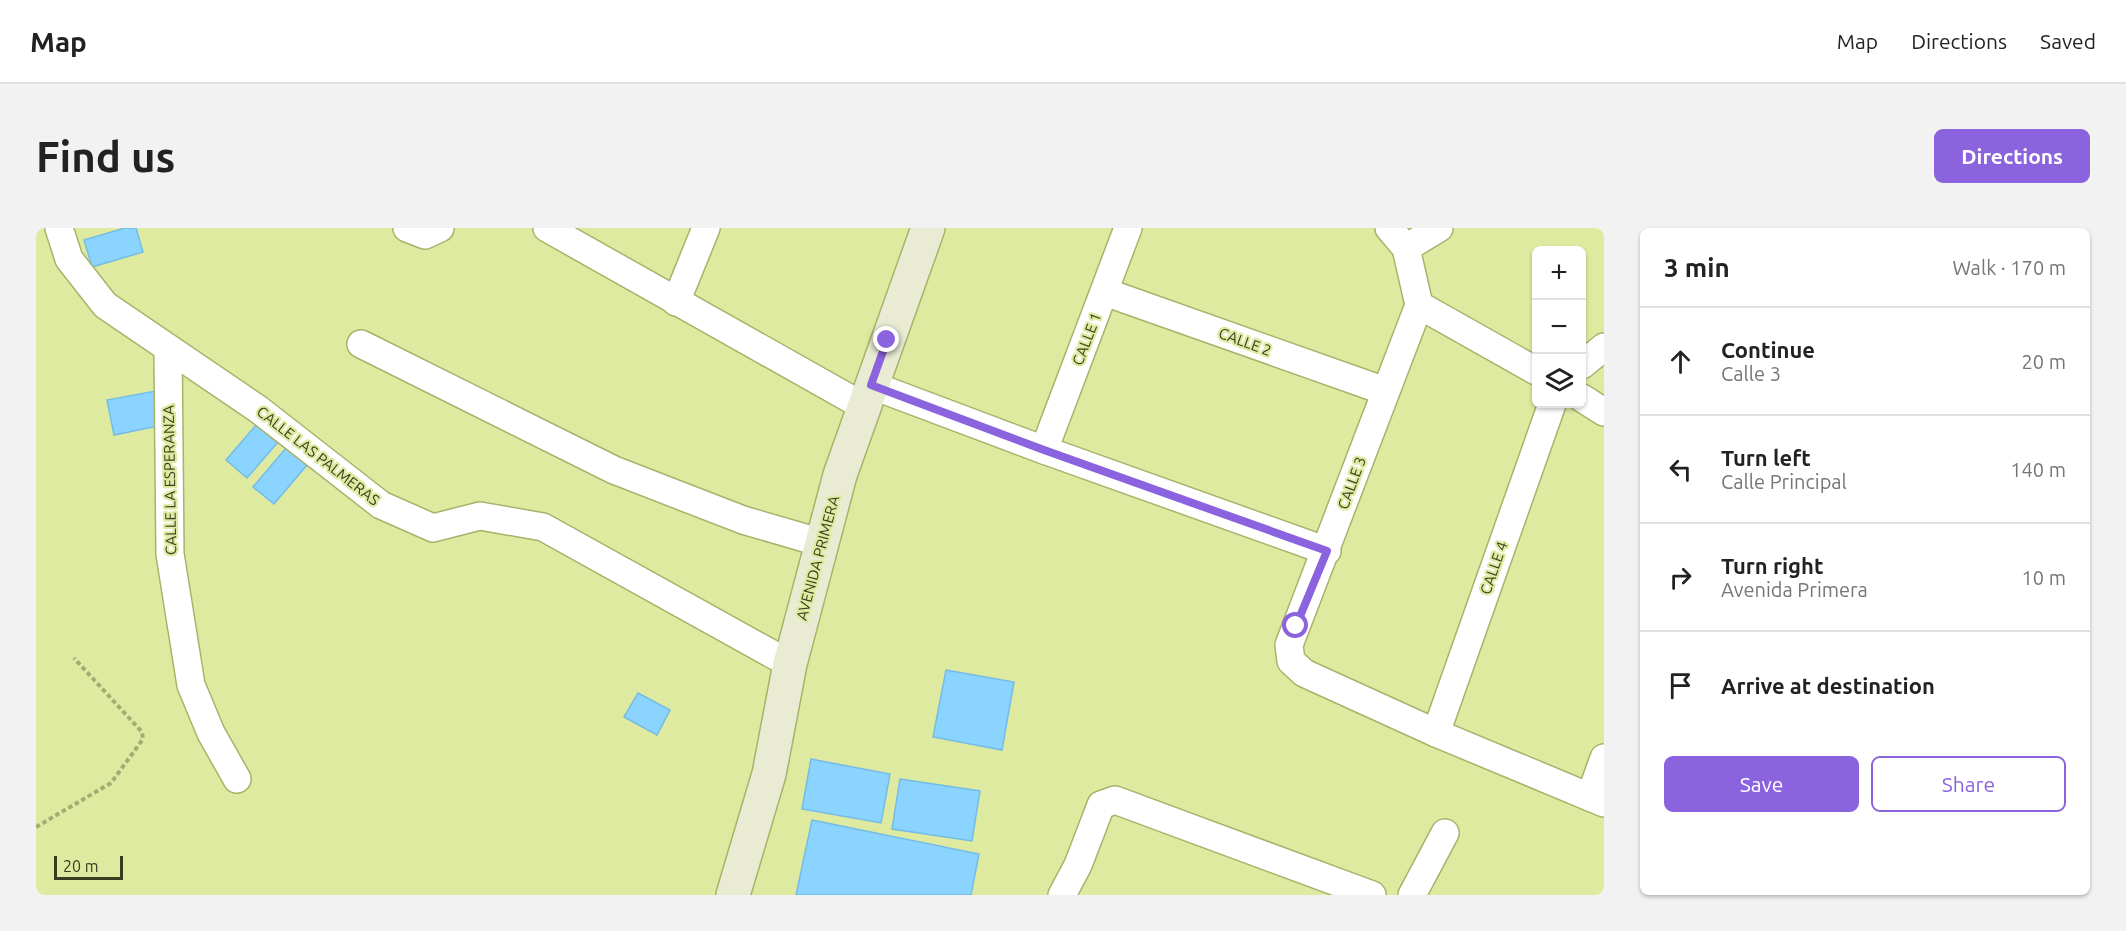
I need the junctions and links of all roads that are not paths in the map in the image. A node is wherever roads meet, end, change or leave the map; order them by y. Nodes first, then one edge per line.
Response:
1 (59, 228) edge
2 (407, 228) edge
3 (440, 228) edge
4 (548, 228) edge
5 (706, 228) edge
6 (927, 228) edge
7 (1128, 228) edge
8 (1439, 228) edge
9 (1397, 238) edge
10 (1105, 292) junction
11 (676, 302) junction
12 (1419, 305) junction
13 (361, 344) dead end
14 (1604, 347) edge
15 (168, 349) junction
16 (1586, 361) edge
17 (1532, 369) edge
18 (1385, 391) junction
19 (867, 396) junction
20 (1586, 401) edge
21 (1551, 408) edge
22 (1604, 412) edge
23 (1044, 450) junction
24 (822, 543) junction
25 (1327, 551) junction
26 (790, 664) junction
27 (1436, 733) junction
28 (1604, 758) edge
29 (237, 779) dead end
30 (1597, 800) edge
31 (1445, 833) dead end
32 (732, 895) edge
33 (1062, 895) edge
34 (1372, 895) edge
35 (1412, 895) edge

1 - 15 street, CALLE LAS PALMERAS
2 - 3 street
4 - 11 street
5 - 11 street
6 - 19 main road, AVENIDA PRIMERA
7 - 10 street, CALLE 1
8 - 9 street
9 - 12 street
10 - 18 street, CALLE 2
10 - 23 street, CALLE 1
11 - 19 street
12 - 17 street
12 - 18 street, CALLE 3
13 - 24 street
14 - 16 street
15 - 26 street, CALLE LAS PALMERAS
15 - 29 street, CALLE LA ESPERANZA
18 - 25 street, CALLE 3
19 - 23 street
19 - 24 main road, AVENIDA PRIMERA
20 - 22 street
21 - 27 street, CALLE 4
23 - 25 street
24 - 26 main road, AVENIDA PRIMERA
25 - 27 street, CALLE 3
26 - 32 main road, AVENIDA PRIMERA
27 - 30 street
28 - 30 street
31 - 35 street
33 - 34 street

